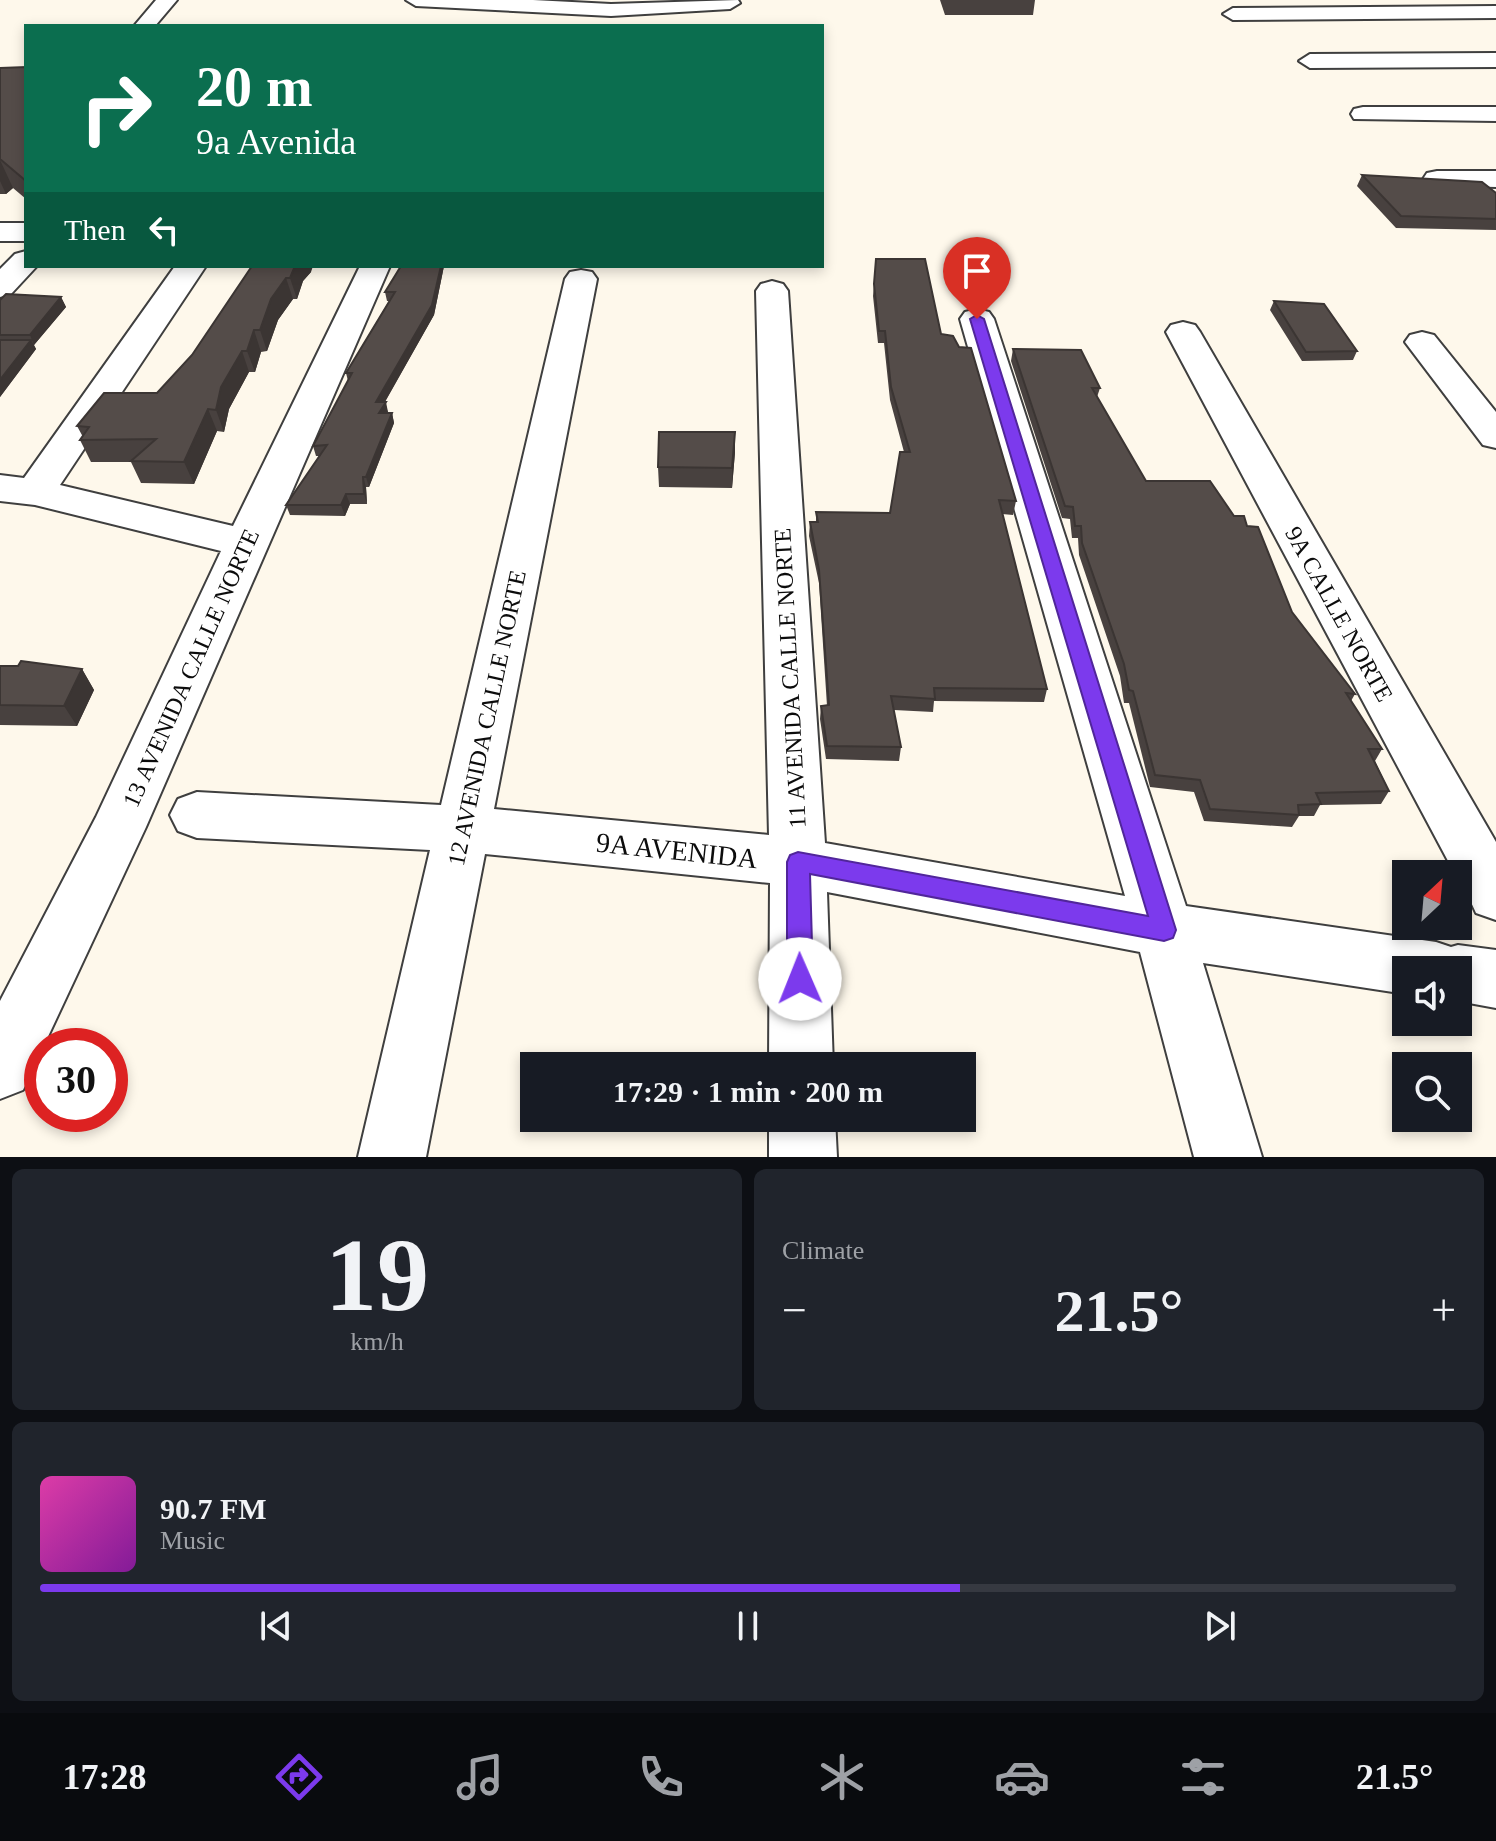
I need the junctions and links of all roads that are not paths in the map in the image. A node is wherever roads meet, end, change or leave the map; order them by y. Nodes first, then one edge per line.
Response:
1 (167, 0) edge
2 (416, 0) edge
3 (730, 3) dead end
4 (1496, 12) edge
5 (1233, 14) dead end
6 (146, 24) edge
7 (1496, 60) edge
8 (1310, 61) dead end
9 (1363, 114) dead end
10 (1496, 114) edge
11 (1437, 179) edge
12 (1496, 179) edge
13 (0, 232) edge
14 (24, 232) edge
15 (24, 262) edge
16 (189, 268) edge
17 (374, 268) edge
18 (581, 279) dead end
19 (0, 287) edge
20 (772, 291) dead end
21 (977, 319) dead end
22 (1183, 332) dead end
23 (1422, 342) dead end
24 (1496, 437) edge
25 (17, 490) edge
26 (246, 543) junction
27 (197, 815) dead end
28 (464, 829) junction
29 (798, 862) junction
30 (1496, 895) edge
31 (1164, 930) junction
32 (1392, 964) edge
33 (1472, 975) edge
34 (1496, 979) edge
35 (801, 1052) edge
36 (0, 1067) edge
37 (802, 1132) edge
38 (392, 1157) edge
39 (803, 1157) edge
40 (1228, 1157) edge

1 - 6 street
2 - 3 street
4 - 5 street
7 - 8 street
9 - 10 street
11 - 12 street
13 - 14 street
15 - 19 street
16 - 25 street
17 - 26 street, 13 AVENIDA CALLE NORTE
18 - 28 street, 12 AVENIDA CALLE NORTE
20 - 29 street, 11 AVENIDA CALLE NORTE
21 - 31 street
22 - 30 street, 9A CALLE NORTE
23 - 24 street
25 - 26 street
26 - 36 street, 13 AVENIDA CALLE NORTE
27 - 28 street, 9A AVENIDA
28 - 29 street, 9A AVENIDA
28 - 38 street, 12 AVENIDA CALLE NORTE
29 - 31 street, 9A AVENIDA
29 - 35 street, 11 AVENIDA CALLE NORTE
31 - 32 street, 9A AVENIDA
31 - 40 street
33 - 34 street
37 - 39 street

